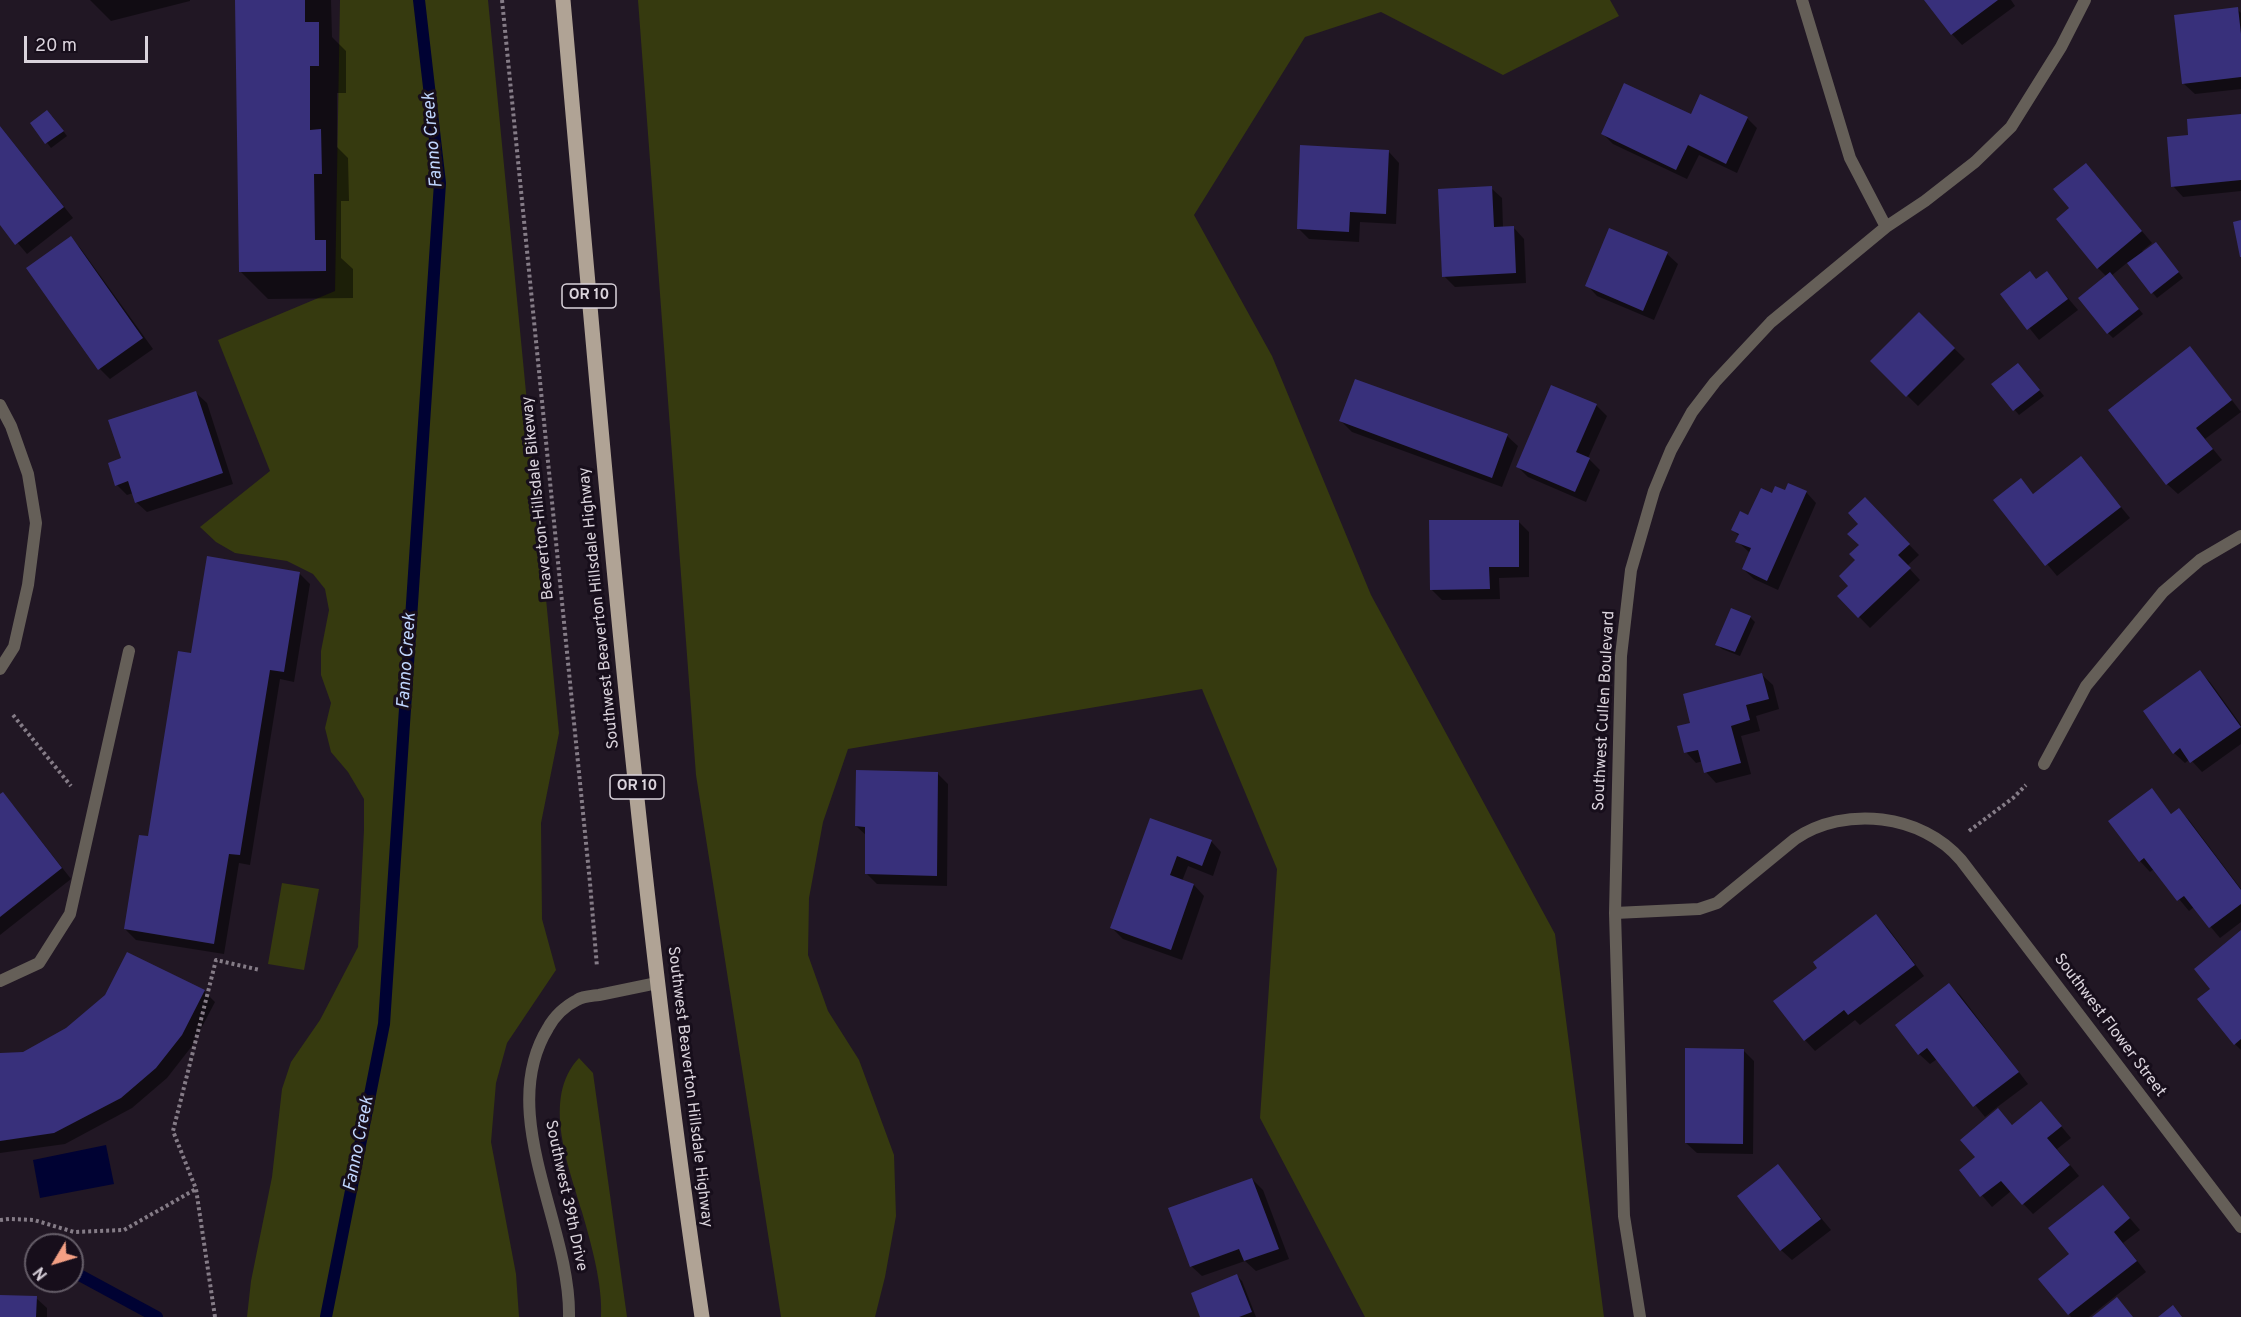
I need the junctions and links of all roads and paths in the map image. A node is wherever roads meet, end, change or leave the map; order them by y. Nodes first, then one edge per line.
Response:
1 (502, 0) edge
2 (563, 0) edge
3 (1802, 0) edge
4 (2085, 0) edge
5 (1886, 227) junction
6 (0, 405) edge
7 (2241, 536) edge
8 (129, 651) dead end
9 (0, 669) edge
10 (13, 715) dead end
11 (2044, 764) joint
12 (56, 768) dead end
13 (1949, 846) junction
14 (1615, 912) junction
15 (260, 970) dead end
16 (0, 981) edge
17 (657, 983) junction
18 (599, 994) junction
19 (196, 1189) junction
20 (0, 1220) edge
21 (2241, 1227) edge
22 (215, 1317) edge
23 (569, 1317) edge
24 (702, 1317) edge
25 (1640, 1317) edge

1 - 18 path, Beaverton-Hillsdale Bikeway
2 - 17 main road, Southwest Beaverton Hillsdale Highway / OR 10
3 - 5 street
4 - 5 street, Southwest Cullen Boulevard
5 - 14 street, Southwest Cullen Boulevard
6 - 9 street
7 - 11 street
8 - 16 street
10 - 12 path
11 - 13 path
13 - 14 street
13 - 21 street, Southwest Flower Street
14 - 25 street, Southwest Cullen Boulevard
15 - 19 path
17 - 18 street, Southwest 39th Drive
17 - 24 main road, Southwest Beaverton Hillsdale Highway / OR 10
18 - 23 street, Southwest 39th Drive
19 - 20 path
19 - 22 path

